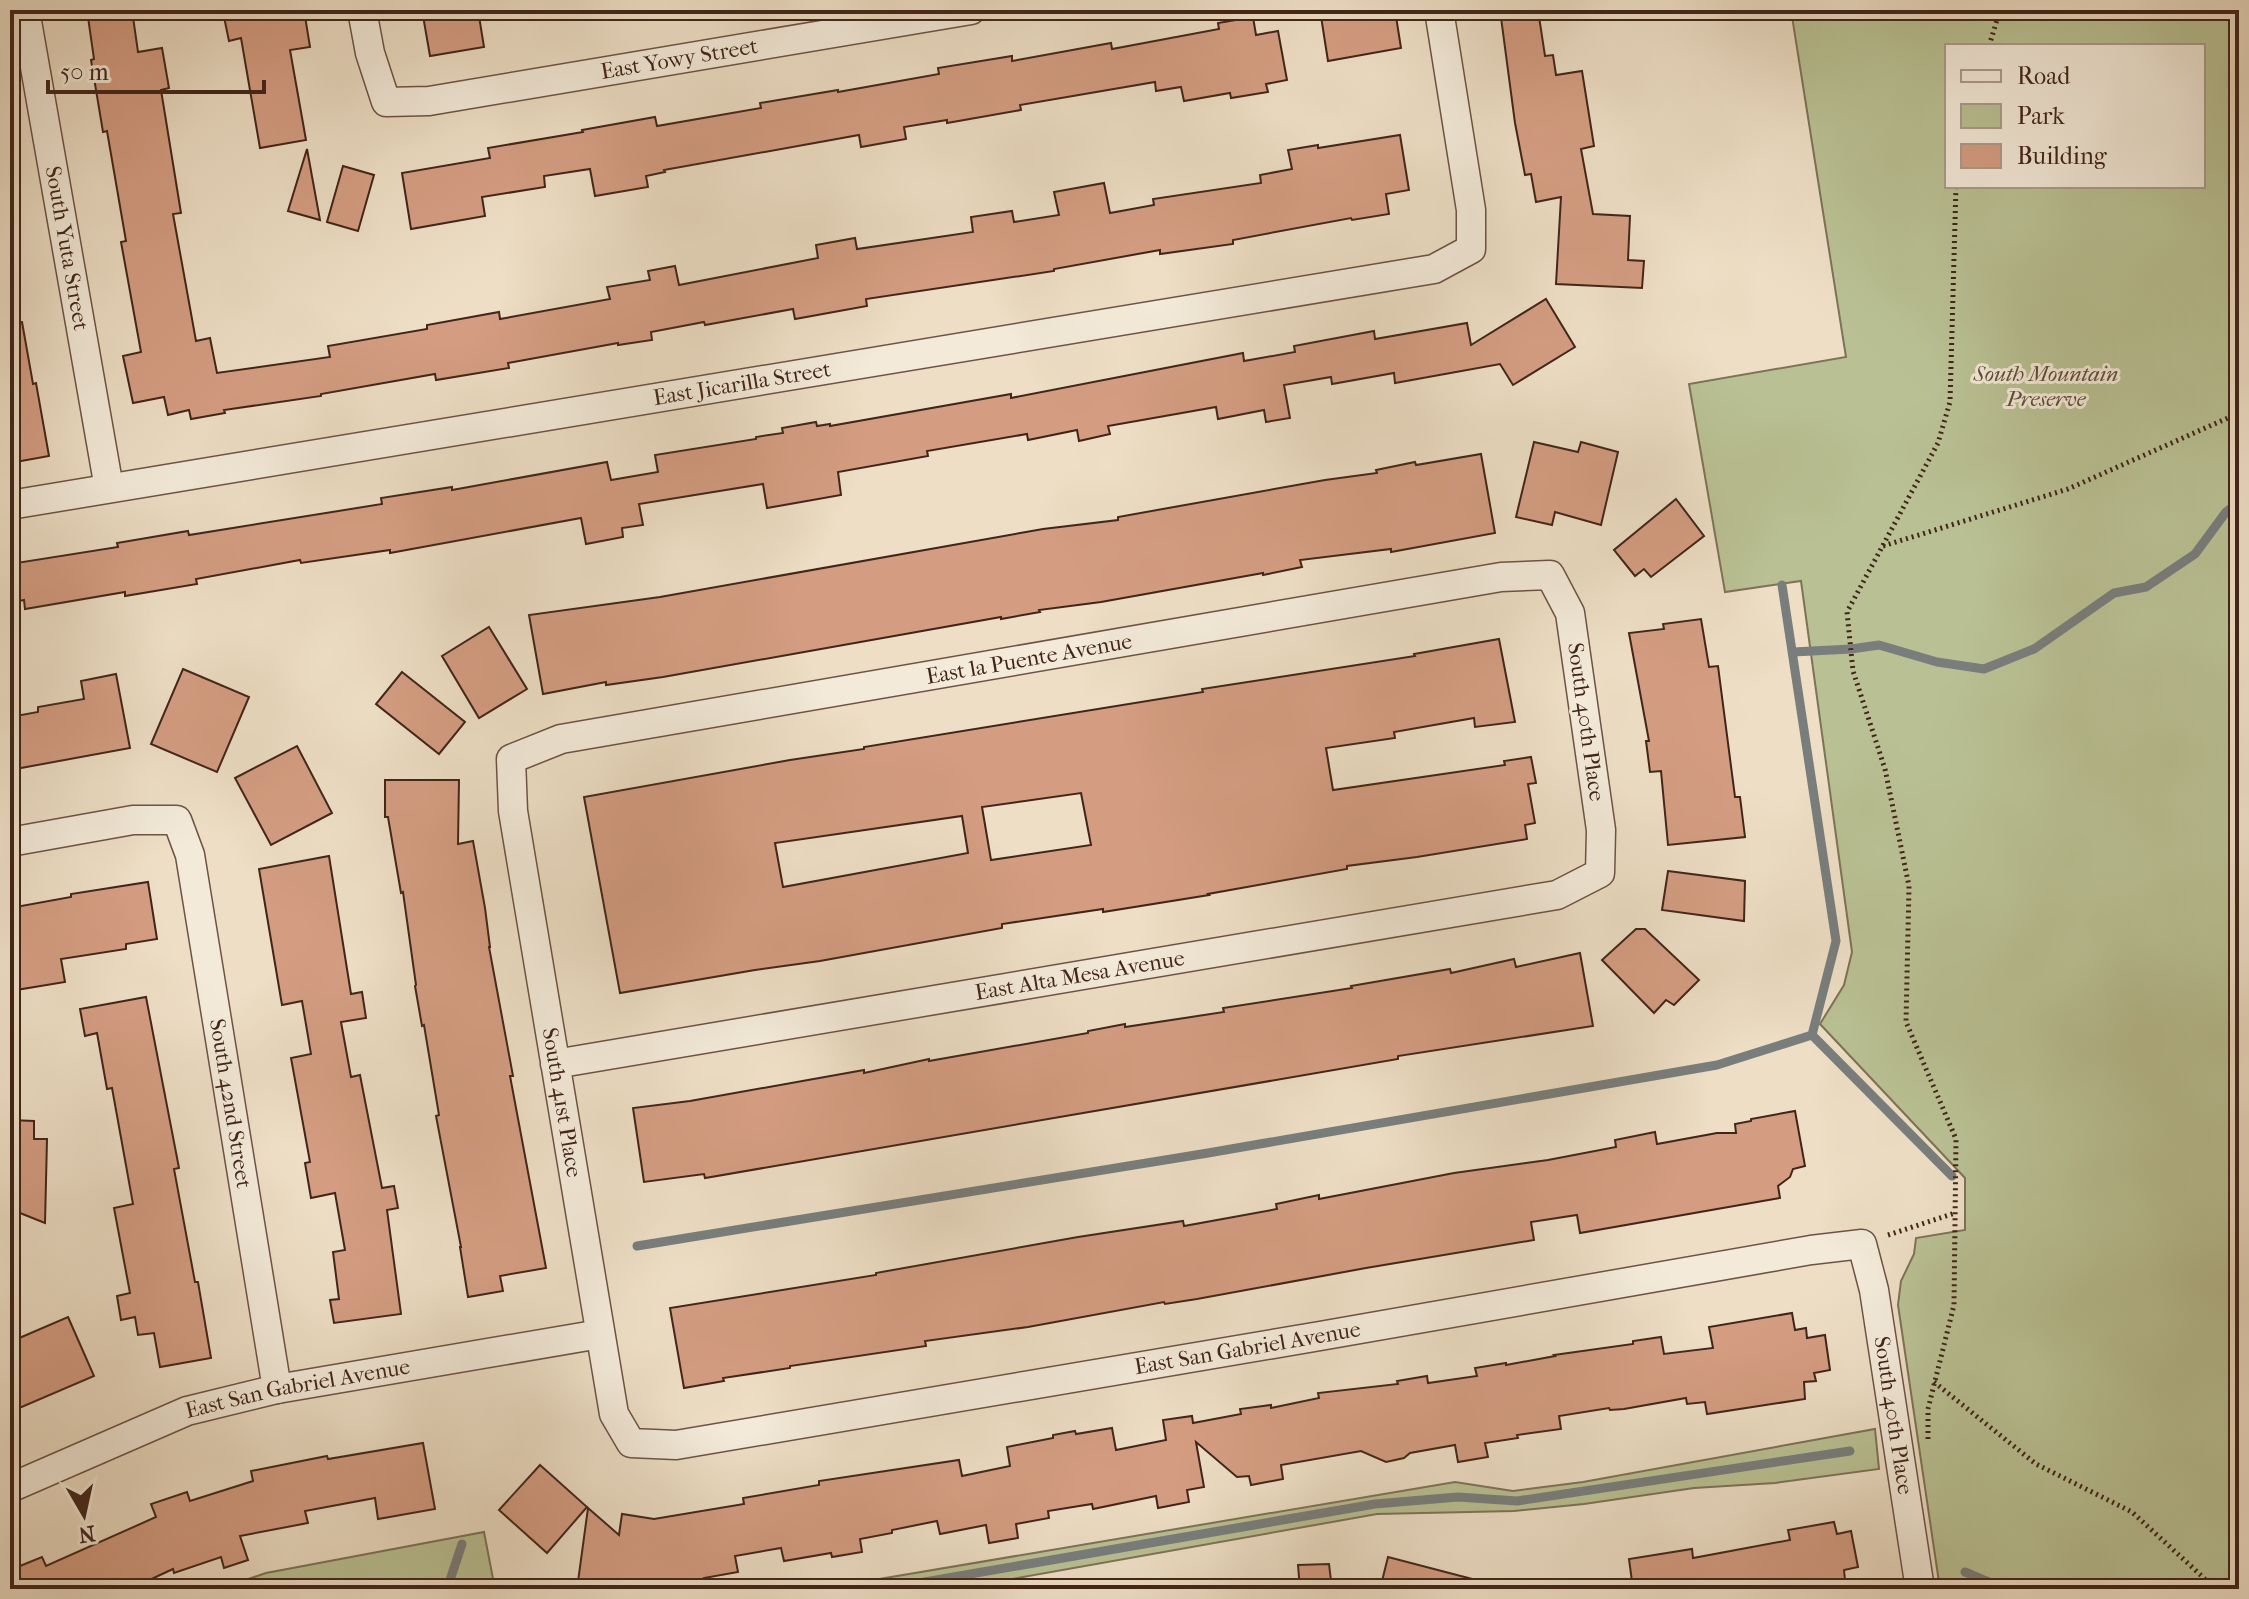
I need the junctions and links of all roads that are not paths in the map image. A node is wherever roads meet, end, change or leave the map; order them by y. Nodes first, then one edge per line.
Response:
1 (25, 10) edge
2 (362, 10) edge
3 (971, 10) edge
4 (1439, 10) edge
5 (109, 488) junction
6 (10, 505) edge
7 (1550, 575) joint
8 (511, 759) joint
9 (10, 842) edge
10 (1600, 873) joint
11 (555, 1064) junction
12 (1862, 1244) joint
13 (600, 1334) junction
14 (277, 1389) junction
15 (631, 1443) joint
16 (10, 1488) edge
17 (1920, 1589) edge

1 - 5 street, South Yuta Street
2 - 3 street, East Yowy Street
4 - 5 street, East Jicarilla Street
5 - 6 street, East Jicarilla Street
7 - 8 street, East la Puente Avenue
7 - 10 street, South 40th Place
8 - 11 street, South 41st Place
9 - 14 street, South 42nd Street
10 - 11 street, East Alta Mesa Avenue
11 - 13 street, South 41st Place
12 - 15 street, East San Gabriel Avenue
12 - 17 street, South 40th Place
13 - 14 street, East San Gabriel Avenue
13 - 15 street, South 41st Place
14 - 16 street, East San Gabriel Avenue

